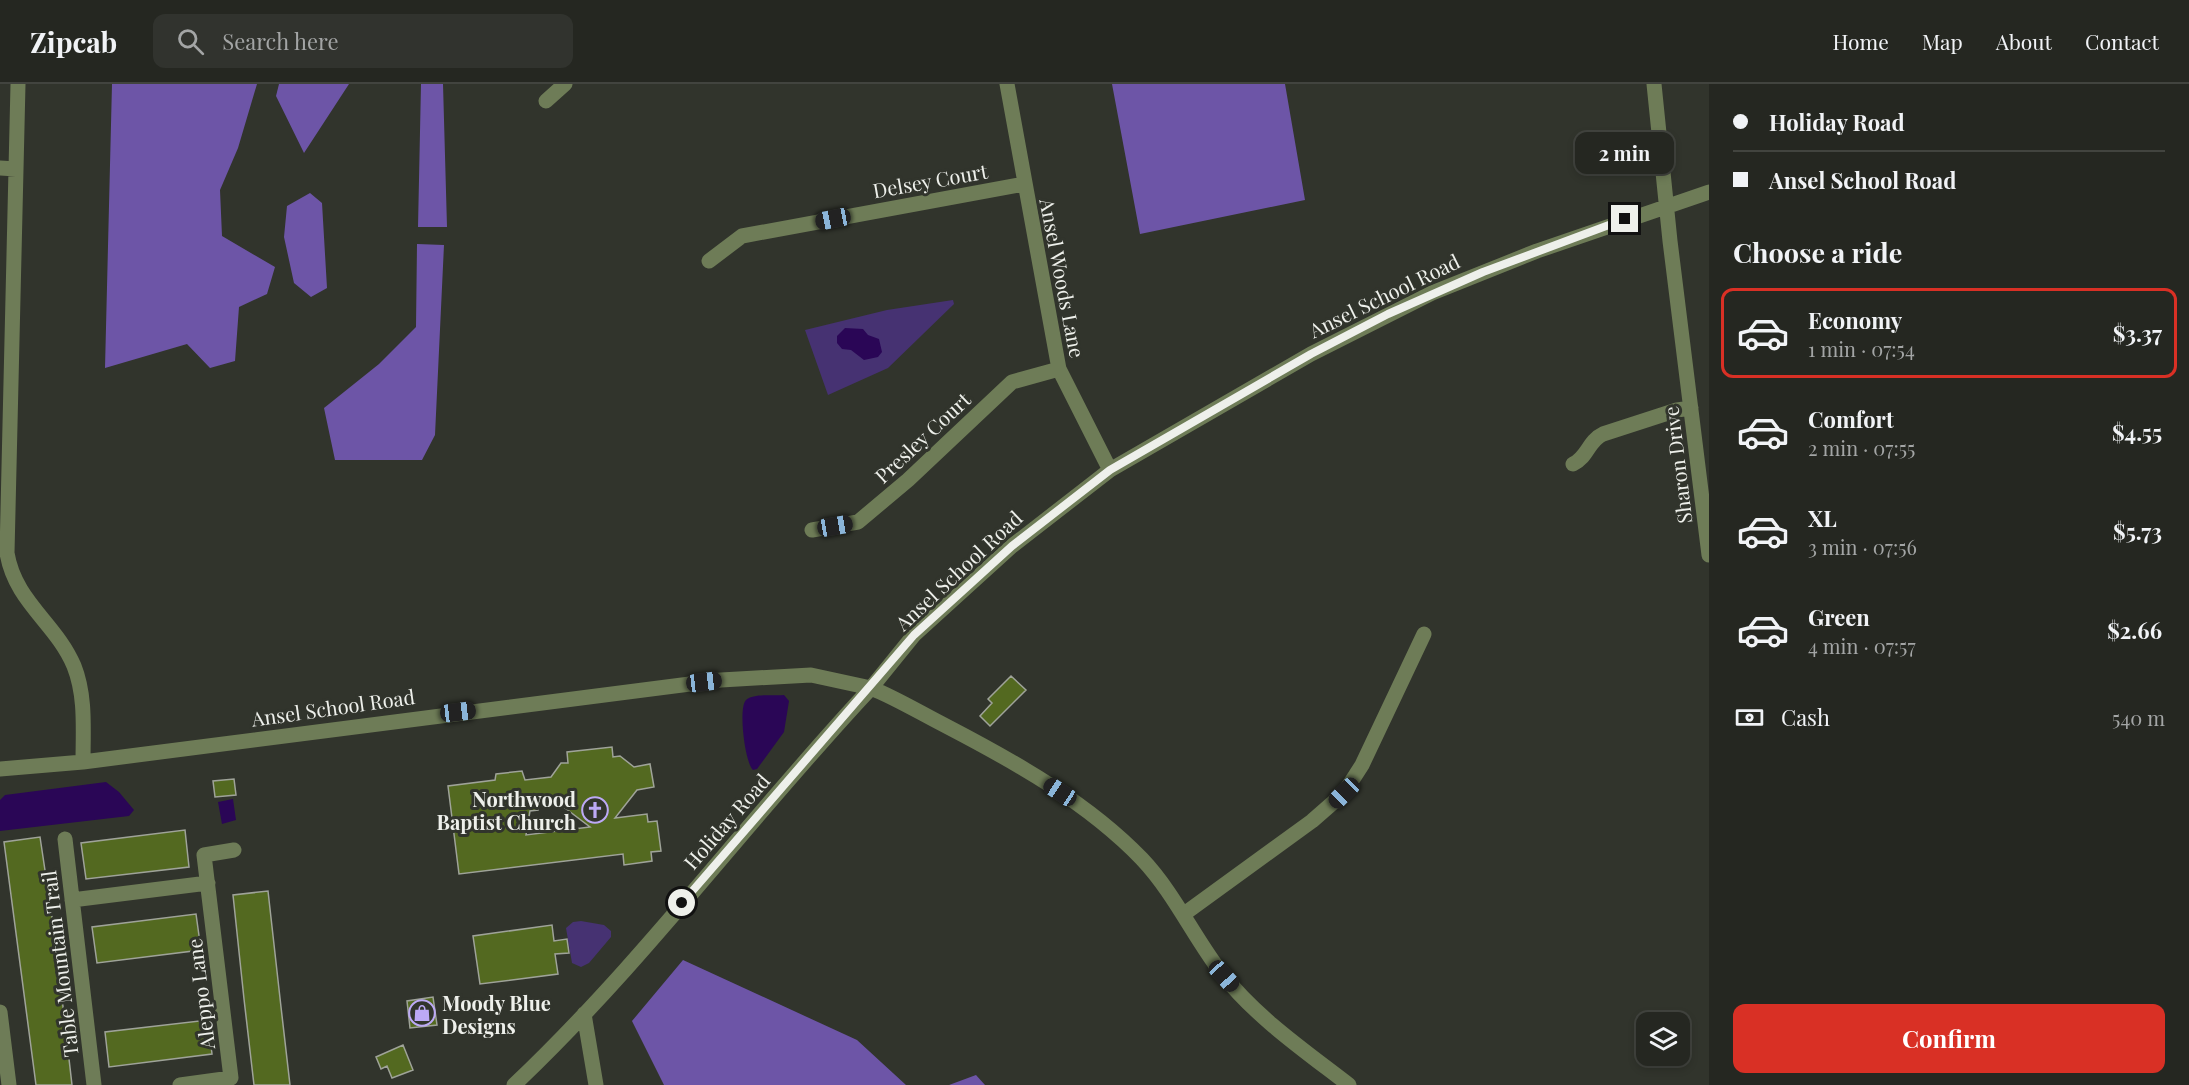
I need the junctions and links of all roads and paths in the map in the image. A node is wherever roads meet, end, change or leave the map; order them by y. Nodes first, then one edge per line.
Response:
1 (18, 84) edge
2 (565, 84) edge
3 (1007, 84) edge
4 (1654, 84) edge
5 (546, 101) dead end
6 (0, 168) edge
7 (16, 169) junction
8 (1024, 184) junction
9 (1709, 192) edge
10 (1667, 205) junction
11 (709, 261) dead end
12 (1059, 369) junction
13 (1691, 408) junction
14 (1573, 464) dead end
15 (4, 466) edge
16 (1110, 470) junction
17 (812, 530) dead end
18 (1709, 555) edge
19 (1424, 634) dead end
20 (871, 688) junction
21 (83, 762) junction
22 (0, 769) edge
23 (65, 838) dead end
24 (234, 850) dead end
25 (208, 883) junction
26 (72, 900) junction
27 (1184, 914) junction
28 (0, 1012) edge
29 (584, 1014) junction
30 (9, 1085) edge
31 (94, 1085) edge
32 (180, 1085) edge
33 (514, 1085) edge
34 (596, 1085) edge
35 (1349, 1085) edge

1 - 7 street
2 - 5 street
3 - 8 street, Ansel Woods Lane
4 - 10 street, Sharon Drive
6 - 7 street
7 - 15 street
8 - 11 street, Delsey Court
8 - 12 street, Ansel Woods Lane
9 - 10 street, Ansel School Road
10 - 13 street, Sharon Drive
10 - 16 street, Ansel School Road
12 - 16 street, Ansel Woods Lane
12 - 17 street, Presley Court
13 - 14 street
13 - 18 street, Sharon Drive
15 - 21 street
16 - 20 street, Ansel School Road
19 - 27 street
20 - 21 street, Ansel School Road
20 - 27 street
20 - 29 street, Holiday Road
21 - 22 street, Ansel School Road
23 - 26 street, Table Mountain Trail
24 - 25 street, Aleppo Lane
25 - 26 street
25 - 32 street, Aleppo Lane
26 - 31 street, Table Mountain Trail
27 - 35 street
28 - 30 street
29 - 33 street, Holiday Road
29 - 34 street

